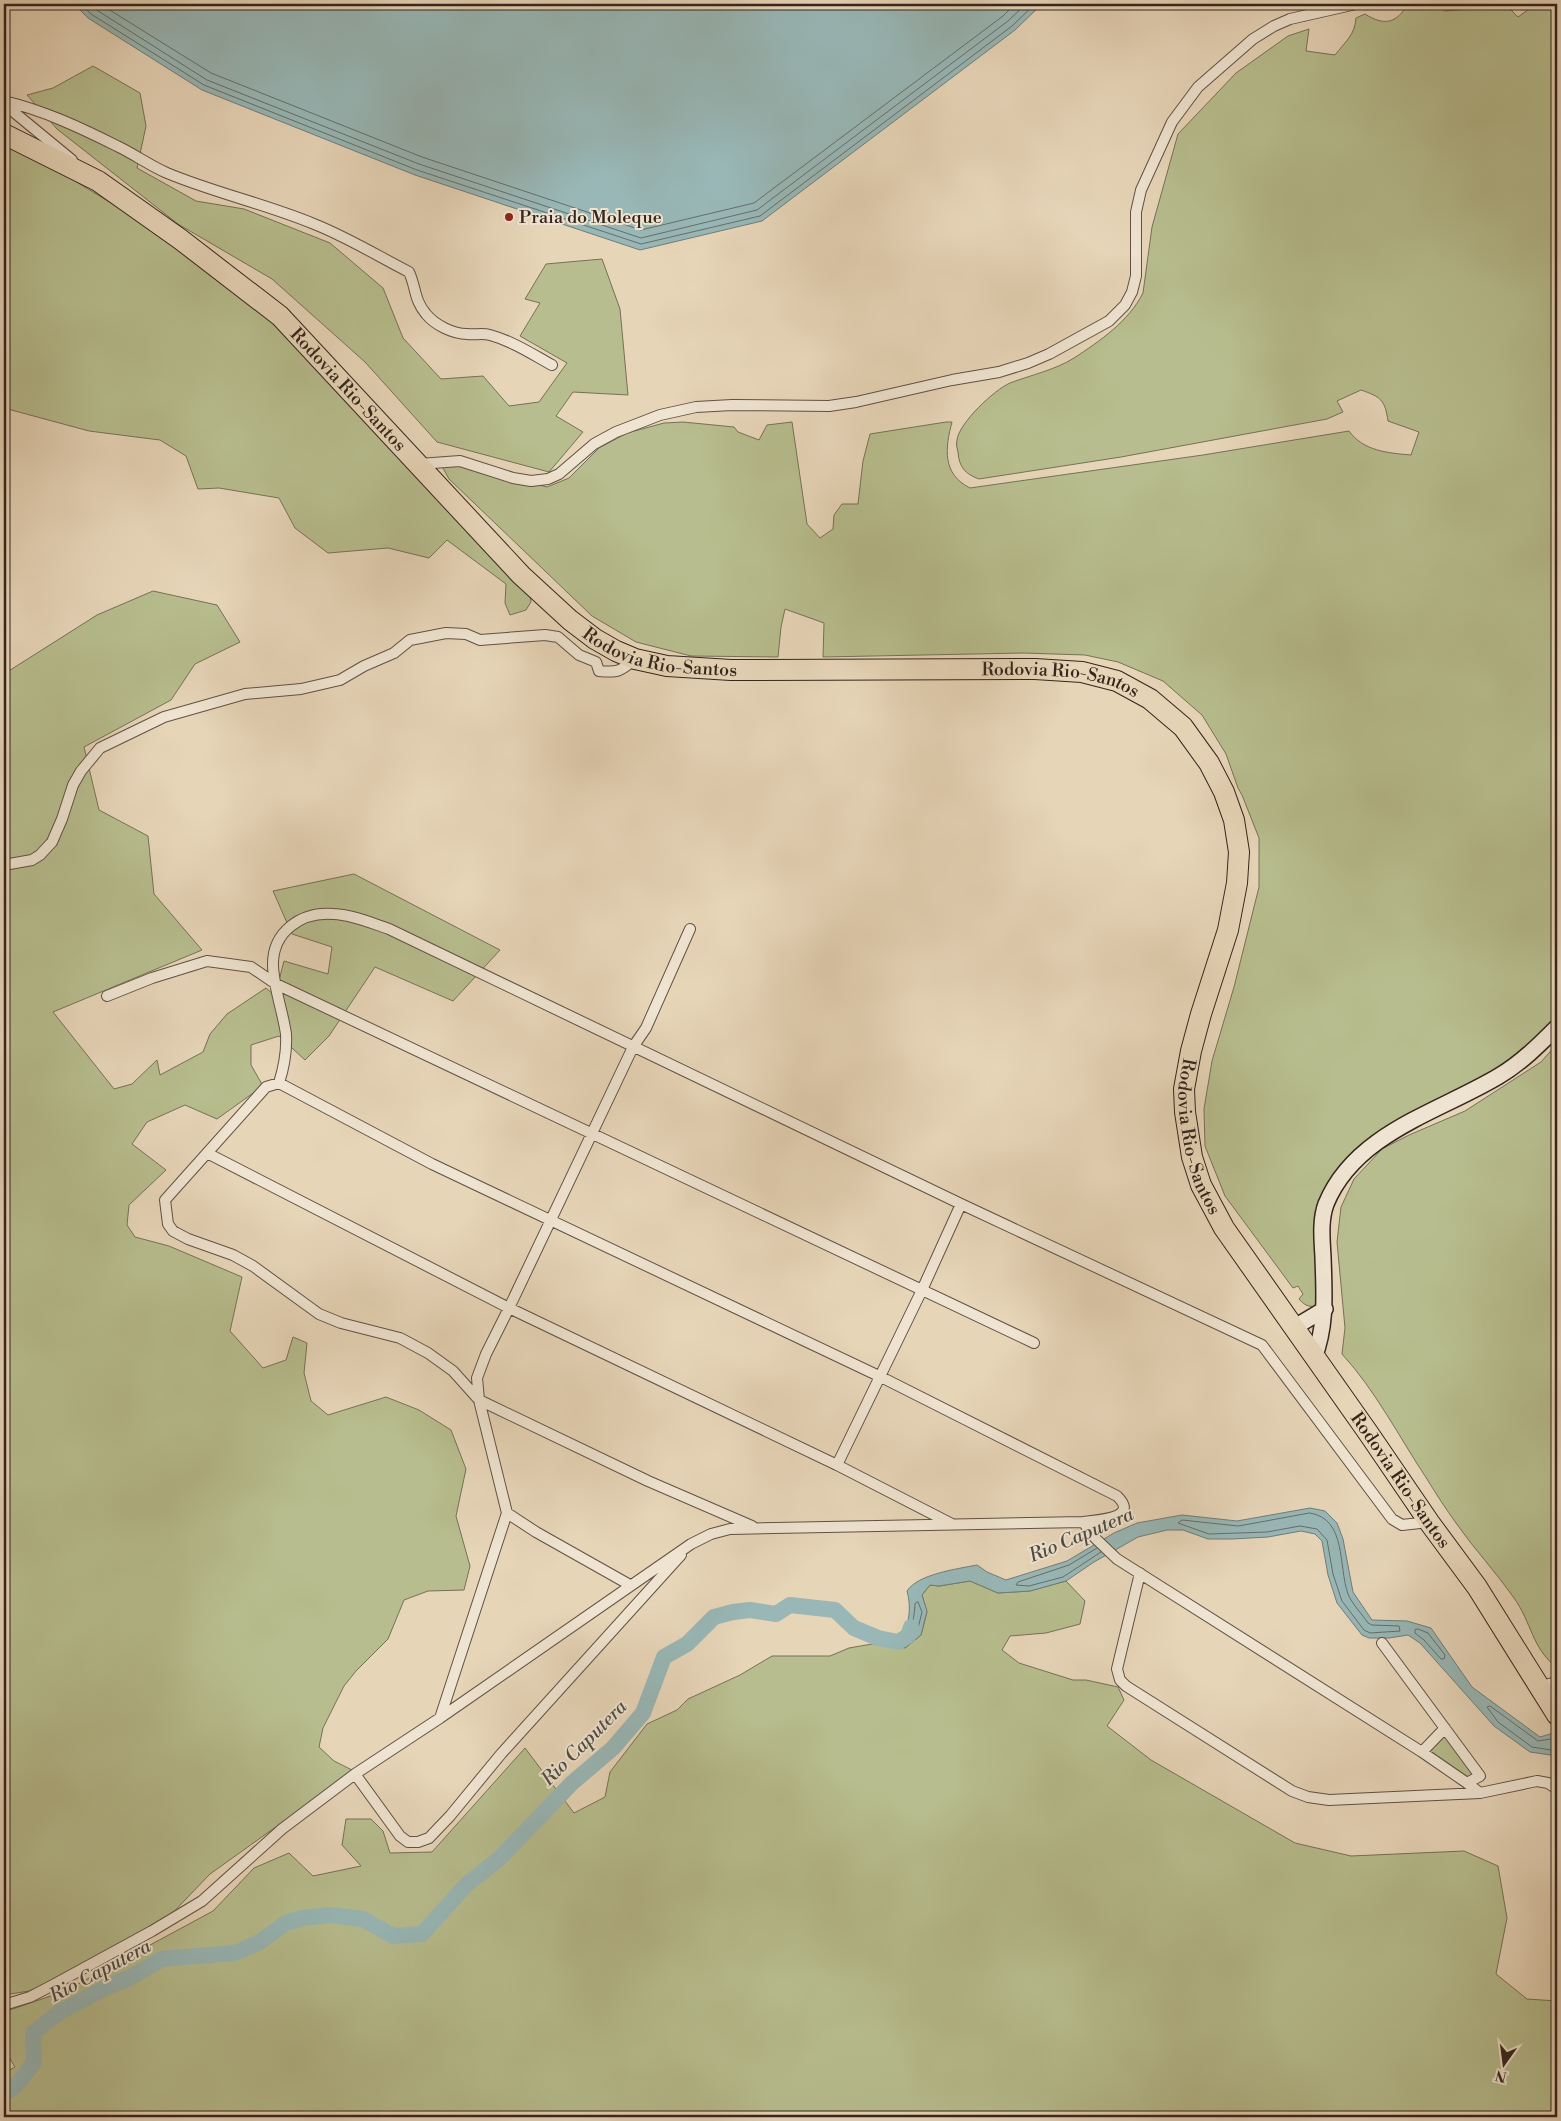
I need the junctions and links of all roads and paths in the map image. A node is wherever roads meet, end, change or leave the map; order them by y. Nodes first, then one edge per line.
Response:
1 (1356, 4) edge
2 (4, 102) edge
3 (4, 134) edge
4 (98, 181) junction
5 (552, 365) dead end
6 (419, 464) junction
7 (570, 620) junction
8 (564, 642) junction
9 (635, 659) junction
10 (4, 866) edge
11 (690, 929) dead end
12 (276, 984) junction
13 (107, 996) dead end
14 (1557, 1027) edge
15 (633, 1047) junction
16 (279, 1083) junction
17 (592, 1135) junction
18 (207, 1153) junction
19 (960, 1204) junction
20 (551, 1221) junction
21 (922, 1290) junction
22 (509, 1308) junction
23 (1325, 1309) junction
24 (1295, 1327) junction
25 (1034, 1343) dead end
26 (1314, 1358) junction
27 (881, 1377) junction
28 (479, 1400) junction
29 (837, 1465) junction
30 (507, 1513) junction
31 (1084, 1522) junction
32 (1429, 1522) junction
33 (954, 1525) junction
34 (755, 1528) junction
35 (691, 1544) junction
36 (1140, 1573) junction
37 (630, 1585) junction
38 (1382, 1643) dead end
39 (1549, 1684) edge
40 (1555, 1712) edge
41 (440, 1718) junction
42 (1445, 1728) junction
43 (1422, 1752) junction
44 (355, 1774) junction
45 (1467, 1782) junction
46 (1557, 1789) edge
47 (1480, 1793) junction
48 (4, 2005) edge

1 - 6 street
2 - 4 street
2 - 5 street
3 - 4 highway, Rodovia Rio-Santos
4 - 6 highway, Rodovia Rio-Santos
6 - 7 highway, Rodovia Rio-Santos
7 - 8 street
7 - 9 highway, Rodovia Rio-Santos
8 - 9 street
8 - 10 street
9 - 24 highway, Rodovia Rio-Santos
11 - 15 street
12 - 13 street
12 - 15 street
12 - 16 street
12 - 17 street
14 - 23 street
15 - 17 street
15 - 19 street
16 - 18 street
16 - 20 street
17 - 20 street
17 - 21 street
18 - 22 street
18 - 28 street
19 - 21 street
19 - 32 street
20 - 22 street
20 - 27 street
21 - 25 street
21 - 27 street
22 - 28 street
22 - 29 street
23 - 24 street
23 - 26 street
24 - 26 highway, Rodovia Rio-Santos
26 - 32 highway, Rodovia Rio-Santos
27 - 29 street
27 - 31 street
28 - 30 street
28 - 34 street
29 - 33 street
30 - 37 street
30 - 41 street
31 - 33 street
31 - 36 street
32 - 39 highway, Rodovia Rio-Santos
33 - 34 street
34 - 35 street
35 - 37 street
35 - 44 street
36 - 43 street
36 - 47 street
37 - 41 street
38 - 42 street
39 - 40 highway, Rodovia Rio-Santos
41 - 44 street
42 - 43 street
42 - 45 street
43 - 45 street
44 - 48 street
45 - 47 street
46 - 47 street

